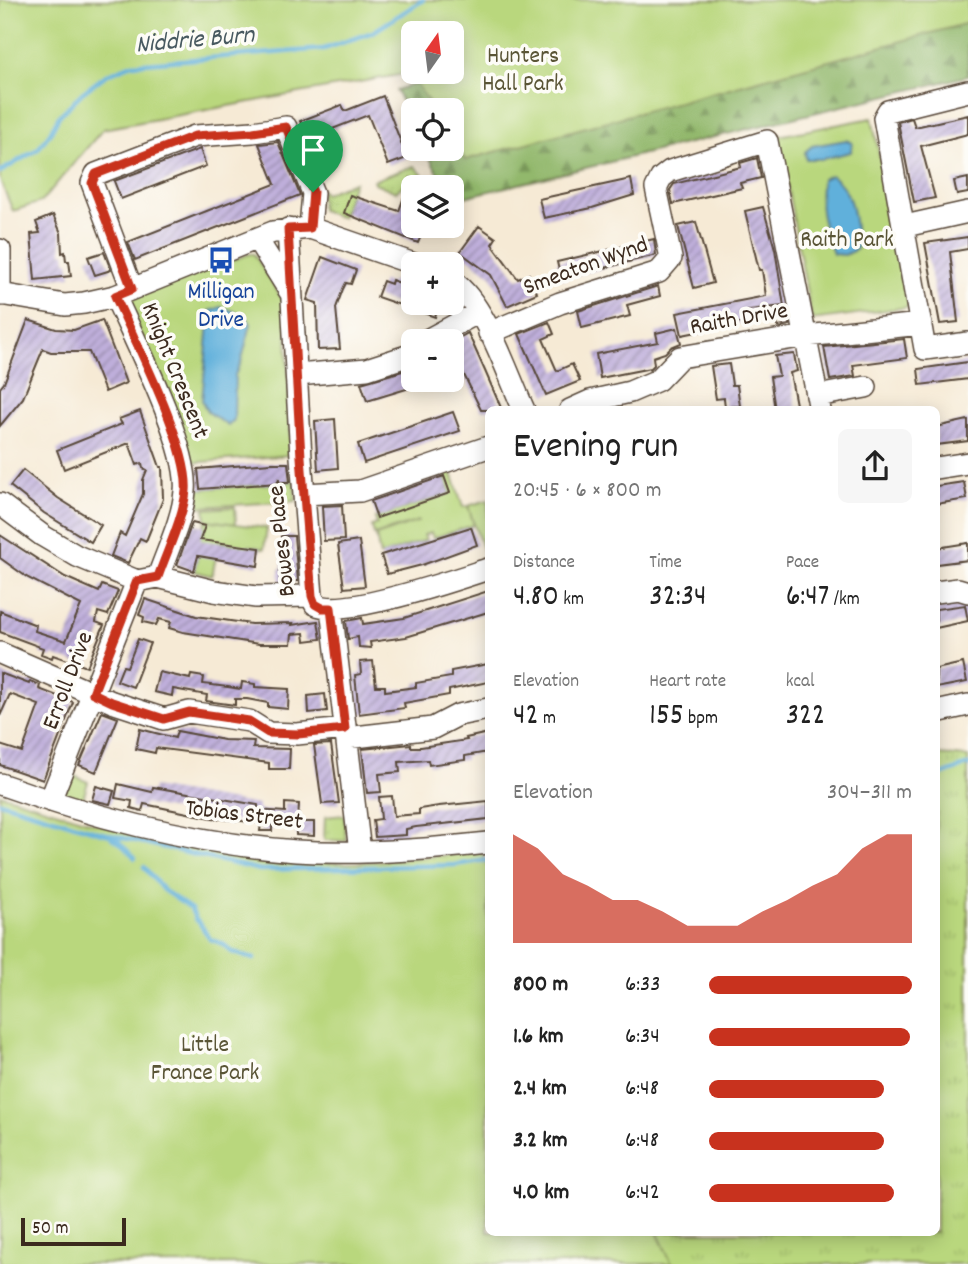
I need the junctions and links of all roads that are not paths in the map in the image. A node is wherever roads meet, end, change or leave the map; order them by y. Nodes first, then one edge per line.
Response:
1 (968, 91) edge
2 (968, 212) edge
3 (905, 226) junction
4 (299, 228) junction
5 (257, 239) junction
6 (0, 250) edge
7 (401, 260) edge
8 (464, 290) edge
9 (123, 292) junction
10 (291, 294) junction
11 (0, 295) edge
12 (479, 312) junction
13 (921, 324) junction
14 (447, 329) edge
15 (489, 333) junction
16 (806, 335) junction
17 (968, 343) edge
18 (401, 358) edge
19 (297, 375) junction
20 (866, 387) dead end
21 (819, 403) edge
22 (522, 406) edge
23 (579, 406) edge
24 (485, 448) edge
25 (968, 463) edge
26 (940, 467) edge
27 (304, 494) junction
28 (0, 504) edge
29 (485, 570) edge
30 (147, 579) junction
31 (940, 591) edge
32 (968, 592) edge
33 (312, 596) junction
34 (331, 608) junction
35 (0, 653) edge
36 (93, 693) junction
37 (964, 706) edge
38 (485, 710) edge
39 (940, 711) edge
40 (346, 734) junction
41 (0, 784) edge
42 (50, 800) junction
43 (485, 843) edge
44 (360, 852) junction

1 - 3 street
2 - 3 street
3 - 13 street
4 - 5 street
4 - 7 street
4 - 9 street, Knight Crescent
4 - 10 street, Bowes Place
5 - 9 street
5 - 10 street, Bowes Place
6 - 11 street
8 - 12 street
9 - 11 street
9 - 30 street, Knight Crescent
10 - 19 street, Bowes Place
12 - 14 street
12 - 15 street
13 - 16 street, Raith Drive
13 - 17 street
15 - 16 street, Smeaton Wynd
15 - 22 street
16 - 21 street
16 - 23 street, Raith Drive
18 - 19 street
19 - 27 street, Bowes Place
20 - 21 street
24 - 27 street
25 - 26 street
27 - 33 street, Bowes Place
28 - 30 street
29 - 34 street, Bowes Place
30 - 33 street
30 - 36 street, Erroll Drive
31 - 32 street
33 - 34 street, Bowes Place
34 - 40 street
35 - 36 street
36 - 40 street
36 - 42 street, Erroll Drive
37 - 39 street
38 - 40 street
40 - 44 street
41 - 42 street, Tobias Street
42 - 44 street, Tobias Street
43 - 44 street, Tobias Street

